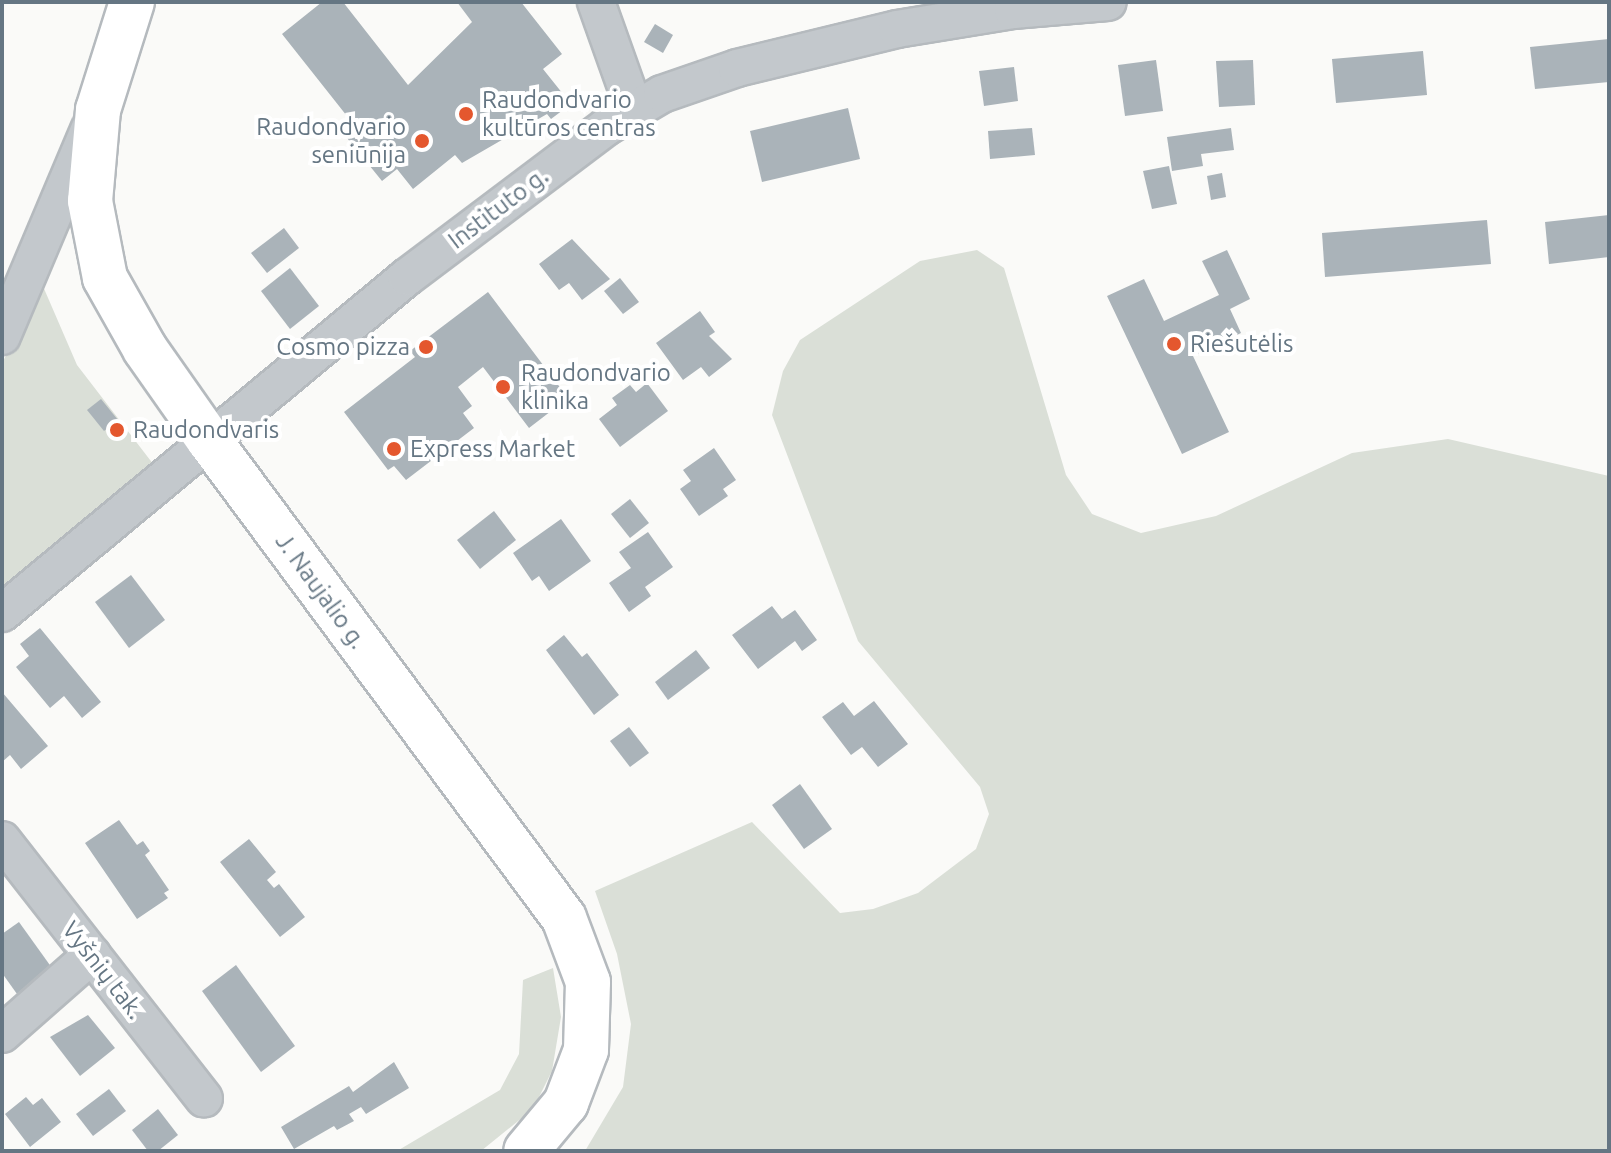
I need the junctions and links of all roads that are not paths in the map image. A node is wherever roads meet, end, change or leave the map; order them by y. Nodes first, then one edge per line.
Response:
1 (132, 2) edge
2 (596, 2) edge
3 (1108, 2) edge
4 (634, 109) junction
5 (98, 110) junction
6 (2, 336) edge
7 (209, 440) junction
8 (2, 613) edge
9 (2, 840) edge
10 (92, 955) junction
11 (2, 1034) edge
12 (204, 1099) dead end
13 (526, 1151) edge

1 - 5 main road, J. Naujalio g.
2 - 4 street
3 - 4 street, Instituto g.
4 - 7 street, Instituto g.
5 - 6 street
5 - 7 main road, J. Naujalio g.
7 - 8 street, Instituto g.
7 - 13 main road, J. Naujalio g.
9 - 10 street, Vyšnių tak.
10 - 11 street
10 - 12 street, Vyšnių tak.

